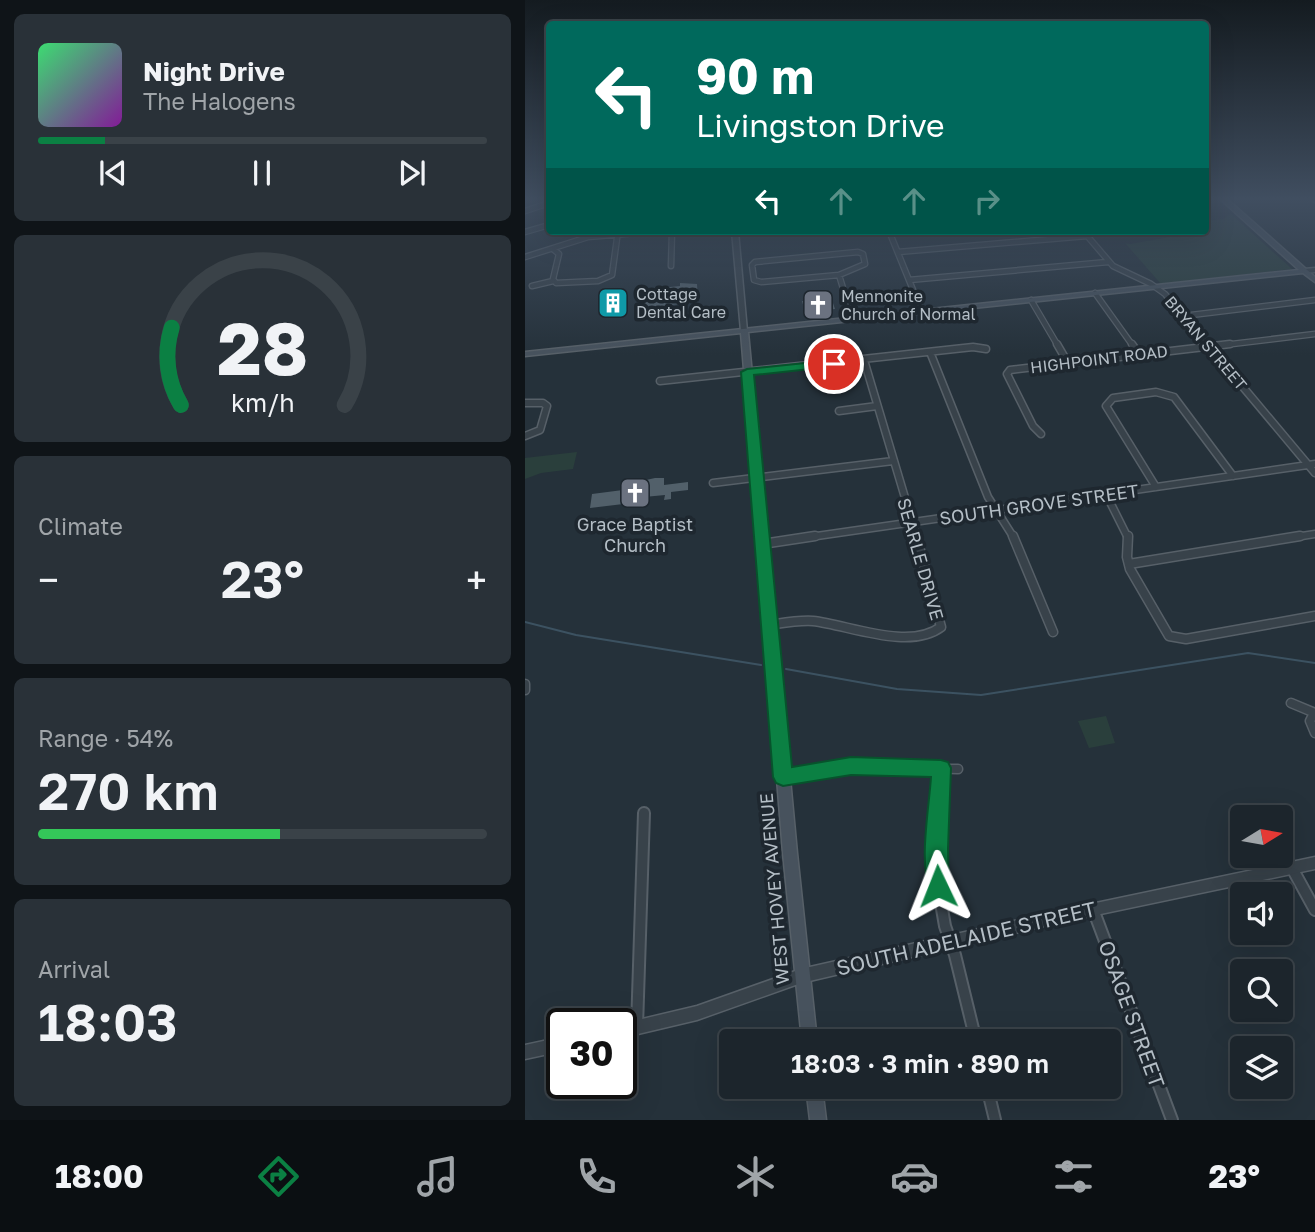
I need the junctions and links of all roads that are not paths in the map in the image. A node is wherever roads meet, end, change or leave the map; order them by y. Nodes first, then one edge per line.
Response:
1 (549, 250) edge
2 (555, 250) edge
3 (615, 250) edge
4 (671, 250) edge
5 (737, 250) edge
6 (915, 250) edge
7 (1099, 250) edge
8 (1281, 250) edge
9 (898, 252) joint
10 (525, 257) edge
11 (1108, 262) junction
12 (671, 265) dead end
13 (1315, 270) edge
14 (1304, 271) junction
15 (839, 275) junction
16 (909, 280) junction
17 (1315, 280) edge
18 (553, 281) junction
19 (532, 286) dead end
20 (1155, 287) junction
21 (1095, 293) junction
22 (1031, 300) junction
23 (1315, 300) edge
24 (922, 312) junction
25 (1183, 316) junction
26 (856, 319) junction
27 (744, 331) junction
28 (1315, 334) edge
29 (1208, 346) junction
30 (986, 349) dead end
31 (930, 352) junction
32 (525, 354) edge
33 (1139, 354) junction
34 (864, 360) junction
35 (1068, 363) junction
36 (747, 372) junction
37 (660, 380) dead end
38 (525, 404) edge
39 (877, 406) junction
40 (839, 411) dead end
41 (1041, 434) dead end
42 (525, 436) edge
43 (893, 461) junction
44 (1311, 464) edge
45 (1315, 473) edge
46 (1233, 476) junction
47 (755, 478) junction
48 (713, 483) dead end
49 (1156, 487) junction
50 (1106, 494) junction
51 (998, 510) junction
52 (912, 523) junction
53 (1315, 534) edge
54 (762, 544) junction
55 (1129, 564) junction
56 (1315, 616) edge
57 (769, 625) junction
58 (1053, 632) dead end
59 (525, 684) edge
60 (525, 690) edge
61 (1291, 703) dead end
62 (1315, 714) edge
63 (1315, 733) edge
64 (941, 768) junction
65 (958, 769) dead end
66 (783, 777) junction
67 (644, 813) dead end
68 (1315, 863) edge
69 (1292, 868) joint
70 (1293, 868) edge
71 (1093, 909) junction
72 (1315, 910) edge
73 (951, 941) junction
74 (801, 976) junction
75 (638, 1027) joint
76 (808, 1029) edge
77 (973, 1029) edge
78 (546, 1047) edge
79 (525, 1052) edge
80 (815, 1099) edge
81 (990, 1099) edge
82 (818, 1120) edge
83 (995, 1120) edge
84 (1172, 1120) edge

1 - 10 street
2 - 18 street
3 - 18 street
4 - 12 street
5 - 27 street, WEST HOVEY AVENUE
6 - 9 street
7 - 11 street, BRYAN STREET
8 - 14 main road
9 - 16 street
11 - 16 street
11 - 20 street, BRYAN STREET
13 - 14 street
14 - 17 main road
14 - 20 main road
15 - 15 street
15 - 26 street
16 - 24 street
18 - 19 street
20 - 21 main road
20 - 25 street, BRYAN STREET
21 - 22 main road
21 - 33 street
22 - 24 main road
22 - 35 street
23 - 25 street
24 - 26 main road
25 - 29 street, BRYAN STREET
26 - 27 main road
27 - 32 main road
27 - 36 main road, WEST HOVEY AVENUE
28 - 29 street, HIGHPOINT ROAD
29 - 33 street, HIGHPOINT ROAD
29 - 44 street, BRYAN STREET
30 - 31 street
31 - 34 street
31 - 51 street
33 - 35 street, HIGHPOINT ROAD
34 - 36 street
34 - 39 street, SEARLE DRIVE
35 - 41 street, HIGHPOINT ROAD
36 - 37 street
36 - 47 main road, WEST HOVEY AVENUE
38 - 42 street
39 - 40 street
39 - 43 street, SEARLE DRIVE
43 - 47 street
43 - 52 street, SEARLE DRIVE
44 - 45 street, BRYAN STREET
44 - 46 street, SOUTH GROVE STREET
46 - 49 street, SOUTH GROVE STREET
46 - 49 street
47 - 48 street
47 - 54 main road, WEST HOVEY AVENUE
49 - 50 street, SOUTH GROVE STREET
50 - 51 street, SOUTH GROVE STREET
50 - 55 street
51 - 52 street, SOUTH GROVE STREET
51 - 58 street
52 - 54 street, SOUTH GROVE STREET
52 - 57 street, SEARLE DRIVE
53 - 55 street
54 - 57 main road, WEST HOVEY AVENUE
55 - 56 street
57 - 66 main road, WEST HOVEY AVENUE
59 - 60 street
61 - 62 street
62 - 63 street
64 - 65 street
64 - 66 street
64 - 73 street
66 - 74 main road, WEST HOVEY AVENUE
67 - 75 street
68 - 70 street, SOUTH ADELAIDE STREET
69 - 71 street, SOUTH ADELAIDE STREET
69 - 72 street
71 - 73 street, SOUTH ADELAIDE STREET
71 - 84 street, OSAGE STREET
73 - 74 street, SOUTH ADELAIDE STREET
73 - 77 street
74 - 75 street, SOUTH ADELAIDE STREET
74 - 76 main road, WEST HOVEY AVENUE
78 - 79 street
80 - 82 main road
81 - 83 street

